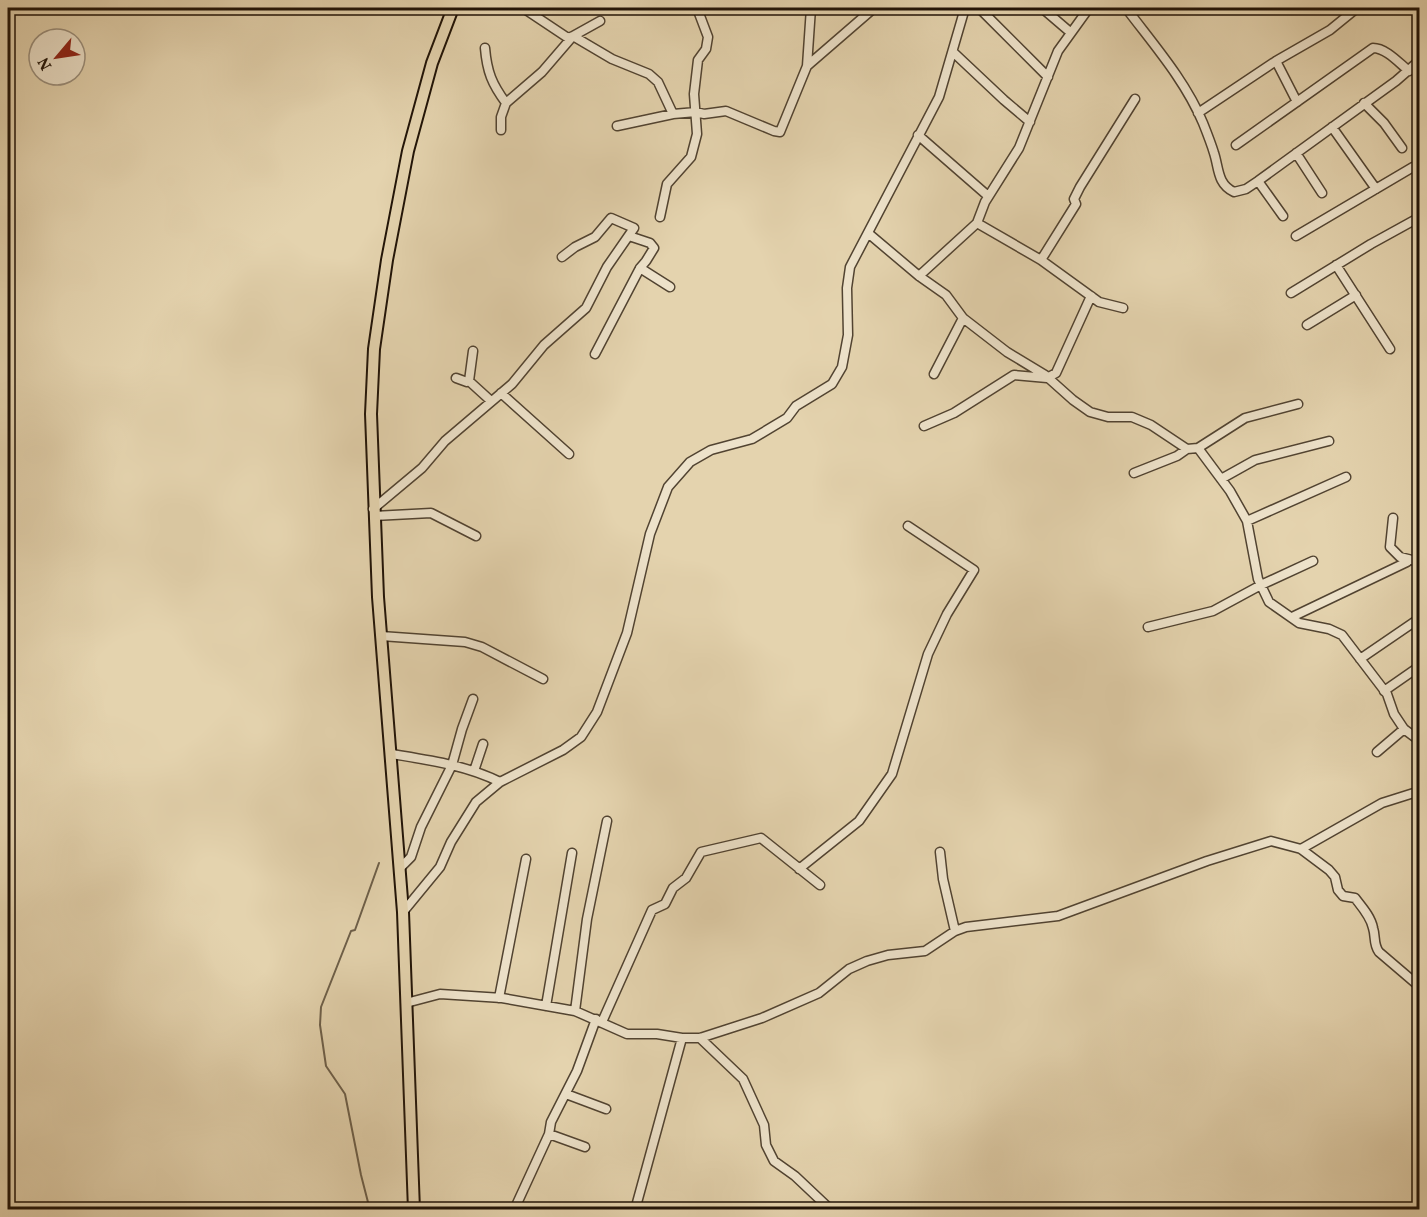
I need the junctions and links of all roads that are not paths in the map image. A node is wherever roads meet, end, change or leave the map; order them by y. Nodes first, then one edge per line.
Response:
1 (453, 8) edge
2 (523, 8) edge
3 (697, 8) edge
4 (811, 8) edge
5 (874, 8) edge
6 (965, 8) edge
7 (979, 8) edge
8 (1042, 8) edge
9 (1089, 8) edge
10 (1126, 8) edge
11 (1357, 8) edge
12 (600, 21) dead end
13 (1070, 32) junction
14 (573, 36) junction
15 (485, 48) dead end
16 (953, 52) junction
17 (1419, 60) edge
18 (1276, 61) junction
19 (807, 66) junction
20 (1409, 71) junction
21 (1048, 77) junction
22 (1136, 99) dead end
23 (1297, 102) junction
24 (506, 103) junction
25 (1364, 104) junction
26 (696, 112) junction
27 (1198, 113) junction
28 (674, 114) junction
29 (1030, 122) junction
30 (617, 126) dead end
31 (1332, 127) junction
32 (501, 130) dead end
33 (918, 135) junction
34 (1236, 145) dead end
35 (1402, 148) dead end
36 (1296, 153) junction
37 (1413, 167) dead end
38 (1258, 181) junction
39 (1376, 189) junction
40 (1322, 193) dead end
41 (988, 196) junction
42 (1283, 216) dead end
43 (660, 217) dead end
44 (1419, 217) edge
45 (977, 223) junction
46 (868, 233) junction
47 (629, 236) junction
48 (1296, 236) dead end
49 (562, 257) dead end
50 (1041, 260) junction
51 (1336, 265) junction
52 (640, 268) junction
53 (918, 276) junction
54 (670, 287) dead end
55 (1291, 292) dead end
56 (1356, 295) junction
57 (1091, 296) junction
58 (1123, 308) dead end
59 (963, 318) junction
60 (1307, 325) dead end
61 (1390, 349) dead end
62 (473, 351) dead end
63 (595, 354) dead end
64 (934, 374) dead end
65 (456, 378) dead end
66 (1047, 378) junction
67 (469, 381) junction
68 (501, 393) junction
69 (491, 401) junction
70 (1298, 404) dead end
71 (924, 426) dead end
72 (1329, 441) dead end
73 (1198, 448) junction
74 (1187, 449) junction
75 (569, 454) dead end
76 (1134, 472) dead end
77 (1346, 477) dead end
78 (1221, 479) junction
79 (374, 513) junction
80 (1393, 518) dead end
81 (1247, 521) junction
82 (908, 526) dead end
83 (476, 536) dead end
84 (1408, 559) junction
85 (1313, 561) dead end
86 (1419, 562) edge
87 (1261, 585) junction
88 (1292, 617) junction
89 (1419, 618) edge
90 (1148, 627) dead end
91 (381, 636) junction
92 (1360, 658) junction
93 (1419, 666) edge
94 (543, 679) dead end
95 (1384, 691) junction
96 (473, 699) dead end
97 (1404, 729) junction
98 (1419, 741) edge
99 (483, 744) dead end
100 (1377, 752) dead end
101 (392, 754) junction
102 (452, 765) junction
103 (474, 771) junction
104 (500, 782) junction
105 (1419, 791) edge
106 (606, 821) dead end
107 (1301, 849) junction
108 (940, 852) dead end
109 (572, 853) dead end
110 (526, 860) dead end
111 (400, 868) junction
112 (799, 869) junction
113 (820, 885) dead end
114 (403, 912) junction
115 (955, 931) junction
116 (1419, 987) edge
117 (499, 998) junction
118 (406, 1003) junction
119 (546, 1006) junction
120 (575, 1011) junction
121 (599, 1020) junction
122 (682, 1038) junction
123 (700, 1038) junction
124 (566, 1094) junction
125 (606, 1109) dead end
126 (549, 1134) junction
127 (585, 1147) dead end
128 (414, 1209) edge
129 (514, 1209) edge
130 (635, 1209) edge
131 (831, 1209) edge

1 - 79 main road
2 - 14 street
3 - 26 street
4 - 19 street
5 - 19 street
6 - 16 street
7 - 21 street
8 - 13 street
9 - 13 street
10 - 27 street
11 - 18 street
12 - 14 street
13 - 21 street
14 - 24 street
14 - 28 street
15 - 24 street
16 - 29 street
16 - 33 street
17 - 20 street
18 - 23 street
18 - 27 street
19 - 26 street
20 - 23 street
20 - 25 street
21 - 29 street
22 - 50 street
23 - 34 street
24 - 32 street
25 - 31 street
25 - 35 street
26 - 28 street
26 - 43 street
27 - 38 street
28 - 30 street
29 - 41 street
31 - 36 street
31 - 39 street
33 - 41 street
33 - 46 street
36 - 38 street
36 - 40 street
37 - 39 street
38 - 42 street
39 - 48 street
41 - 45 street
44 - 51 street
45 - 50 street
45 - 53 street
46 - 53 street
46 - 104 street
47 - 49 street
47 - 52 street
47 - 68 street
50 - 57 street
51 - 55 street
51 - 56 street
52 - 54 street
52 - 63 street
53 - 59 street
56 - 60 street
56 - 61 street
57 - 58 street
57 - 66 street
59 - 64 street
59 - 66 street
62 - 67 street
65 - 67 street
66 - 71 street
66 - 74 street
67 - 69 street
68 - 69 street
68 - 75 street
69 - 79 street
70 - 73 street
72 - 78 street
73 - 74 street
73 - 78 street
74 - 76 street
77 - 81 street
78 - 81 street
79 - 83 street
79 - 91 main road
80 - 84 street
81 - 87 street
82 - 112 street
84 - 86 street
84 - 88 street
85 - 87 street
87 - 88 street
87 - 90 street
88 - 92 street
89 - 92 street
91 - 94 street
91 - 101 main road
92 - 95 street
93 - 95 street
95 - 97 street
96 - 102 street
97 - 98 street
97 - 100 street
99 - 103 street
101 - 102 street
101 - 111 main road
102 - 103 street
102 - 111 street
103 - 104 street
104 - 114 street
105 - 107 street
106 - 120 street
107 - 115 street
107 - 116 street
108 - 115 street
109 - 119 street
110 - 117 street
111 - 114 main road
112 - 113 street
112 - 121 street
114 - 118 main road
115 - 123 street
117 - 118 street
117 - 119 street
118 - 128 main road
119 - 120 street
120 - 121 street
121 - 122 street
121 - 124 street
122 - 123 street
122 - 130 street
123 - 131 street
124 - 125 street
124 - 126 street
126 - 127 street
126 - 129 street

